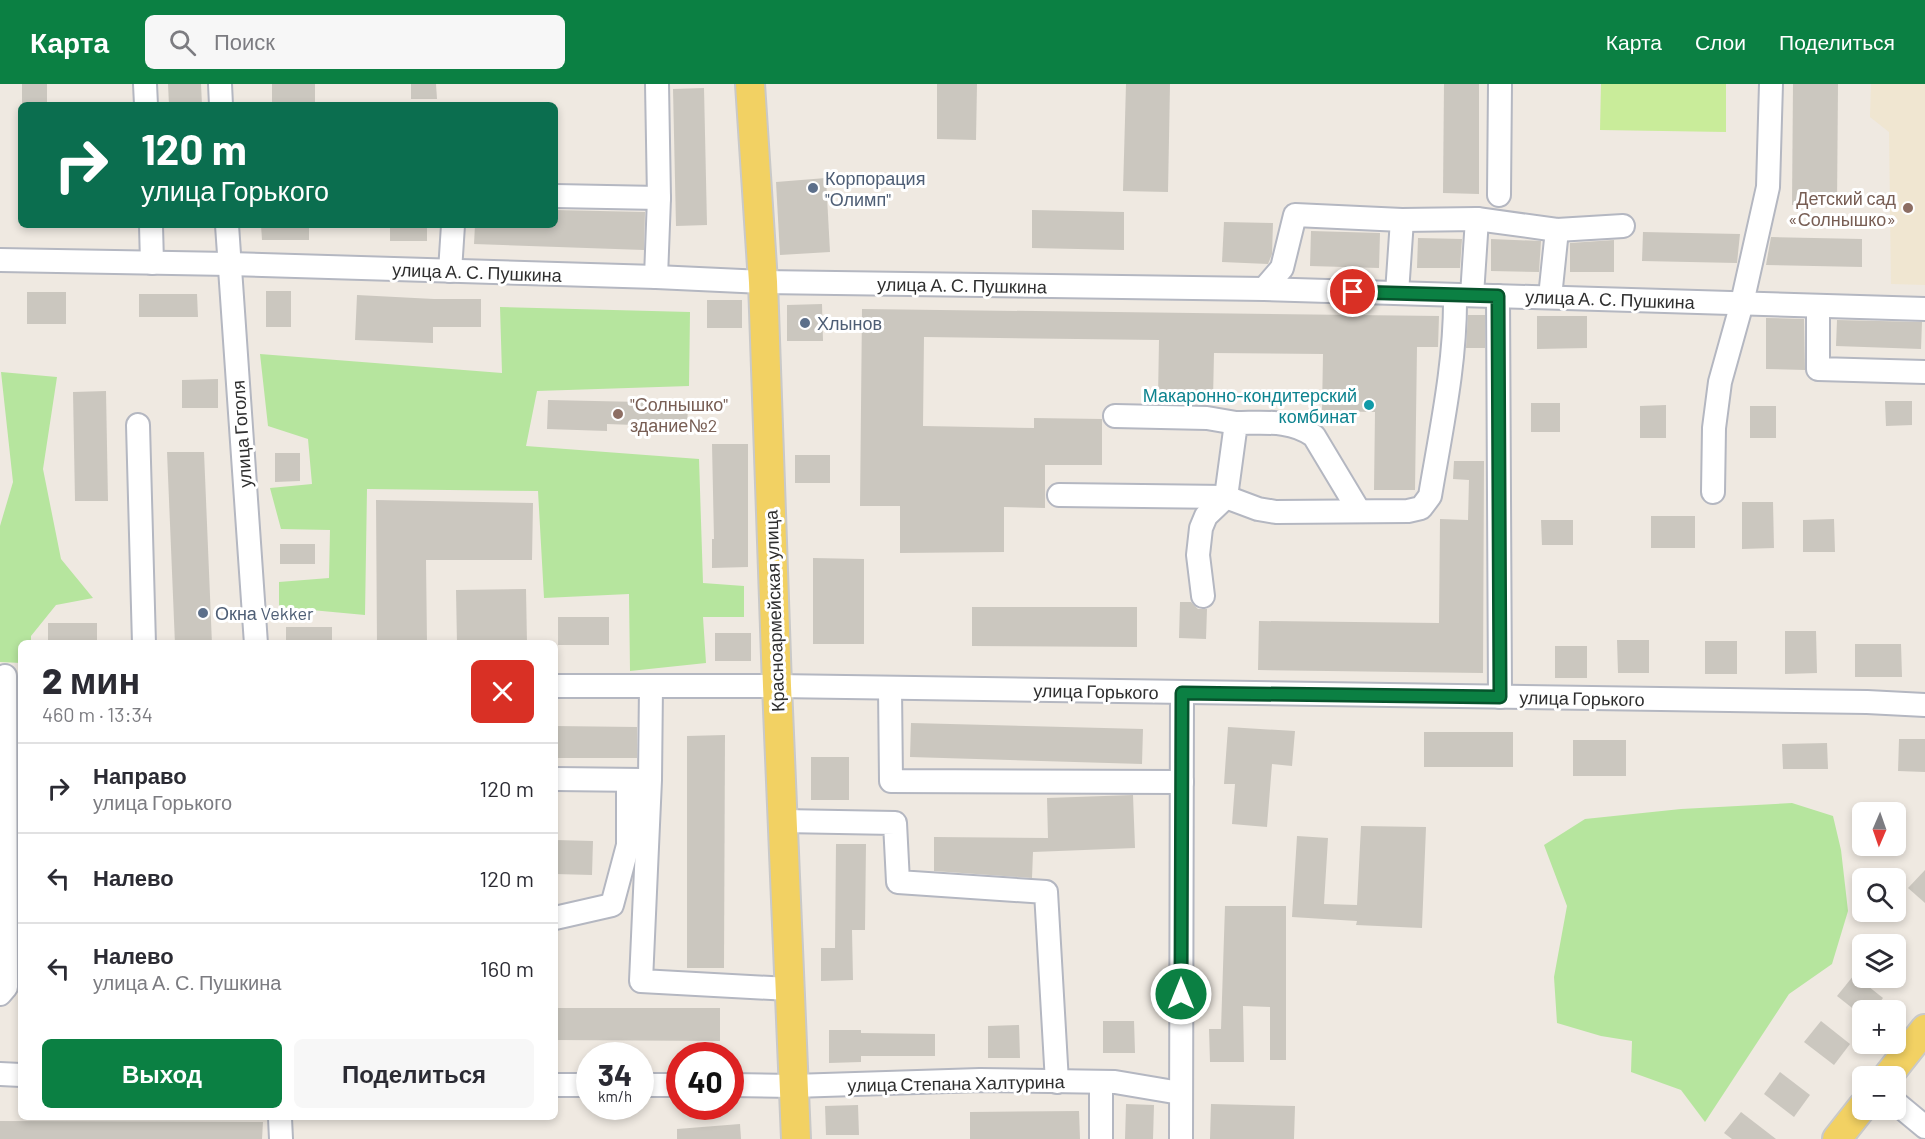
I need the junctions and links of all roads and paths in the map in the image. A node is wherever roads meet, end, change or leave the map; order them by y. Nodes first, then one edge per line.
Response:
1 (145, 84) edge
2 (220, 84) edge
3 (657, 84) edge
4 (750, 84) edge
5 (1500, 84) edge
6 (1771, 84) edge
7 (146, 102) edge
8 (221, 102) edge
9 (1499, 195) dead end
10 (558, 196) edge
11 (659, 198) junction
12 (1477, 219) junction
13 (1402, 220) junction
14 (1623, 226) dead end
15 (151, 228) edge
16 (227, 228) edge
17 (453, 228) edge
18 (1557, 230) junction
19 (0, 260) edge
20 (152, 263) junction
21 (230, 264) junction
22 (450, 271) junction
23 (656, 277) junction
24 (764, 282) junction
25 (1264, 289) junction
26 (1397, 293) junction
27 (1464, 295) junction
28 (1498, 296) junction
29 (1550, 297) junction
30 (1742, 303) junction
31 (1818, 306) junction
32 (1925, 309) edge
33 (1925, 372) edge
34 (1115, 416) dead end
35 (1236, 423) junction
36 (138, 425) dead end
37 (1713, 492) dead end
38 (1059, 495) dead end
39 (1226, 496) junction
40 (1359, 512) junction
41 (1203, 596) dead end
42 (144, 640) edge
43 (256, 640) edge
44 (9, 676) edge
45 (558, 686) edge
46 (651, 686) junction
47 (777, 686) junction
48 (890, 688) junction
49 (1182, 693) junction
50 (1500, 697) junction
51 (1925, 705) edge
52 (558, 779) edge
53 (639, 780) junction
54 (1182, 782) junction
55 (782, 821) junction
56 (558, 917) edge
57 (789, 989) junction
58 (0, 994) edge
59 (1925, 1029) edge
60 (1896, 1066) edge
61 (0, 1074) edge
62 (18, 1075) edge
63 (1057, 1082) junction
64 (1101, 1082) junction
65 (558, 1084) edge
66 (576, 1085) edge
67 (744, 1085) edge
68 (793, 1086) junction
69 (1180, 1093) junction
70 (1906, 1111) edge
71 (280, 1120) edge
72 (1852, 1120) edge
73 (1925, 1127) edge
74 (281, 1139) edge
75 (796, 1139) edge
76 (1101, 1139) edge
77 (1181, 1139) edge
78 (1837, 1139) edge

1 - 7 street
2 - 8 street
3 - 11 street
4 - 24 main road, Красноармейская улица
5 - 9 street
6 - 30 street
10 - 11 street
11 - 23 street
12 - 13 street
12 - 18 street
12 - 27 street
13 - 25 street
13 - 26 street
14 - 18 street
15 - 20 street
16 - 21 street, улица Гоголя
17 - 22 street
18 - 29 street
19 - 20 street, улица А. С. Пушкина
20 - 21 street, улица А. С. Пушкина
21 - 22 street, улица А. С. Пушкина
21 - 43 street, улица Гоголя
22 - 23 street, улица А. С. Пушкина
23 - 24 street, улица А. С. Пушкина
24 - 25 street, улица А. С. Пушкина
24 - 47 main road, Красноармейская улица
25 - 26 street, улица А. С. Пушкина
26 - 27 street, улица А. С. Пушкина
27 - 28 street, улица А. С. Пушкина
27 - 40 street
28 - 29 street, улица А. С. Пушкина
28 - 50 street
29 - 30 street, улица А. С. Пушкина
30 - 31 street, улица А. С. Пушкина
30 - 37 street
31 - 32 street, улица А. С. Пушкина
31 - 33 street
34 - 35 street
35 - 39 street
35 - 40 street
36 - 42 street
38 - 39 street
39 - 40 street
39 - 41 street
44 - 58 street
45 - 46 street, улица Горького
46 - 47 street, улица Горького
46 - 53 street
47 - 48 street, улица Горького
47 - 55 main road, Красноармейская улица
48 - 49 street, улица Горького
48 - 54 street
49 - 50 street, улица Горького
49 - 54 street
50 - 51 street, улица Горького
52 - 53 street
53 - 56 street
53 - 57 street
54 - 69 street
55 - 57 main road, Красноармейская улица
55 - 63 street
57 - 68 main road, Красноармейская улица
59 - 60 main road
61 - 62 street
63 - 64 street, улица Степана Халтурина
63 - 68 street, улица Степана Халтурина
64 - 69 street, улица Степана Халтурина
64 - 76 street
65 - 66 street
67 - 68 street, улица Степана Халтурина
68 - 75 main road, Красноармейская улица
69 - 77 street
70 - 73 street
71 - 74 street
72 - 78 main road

